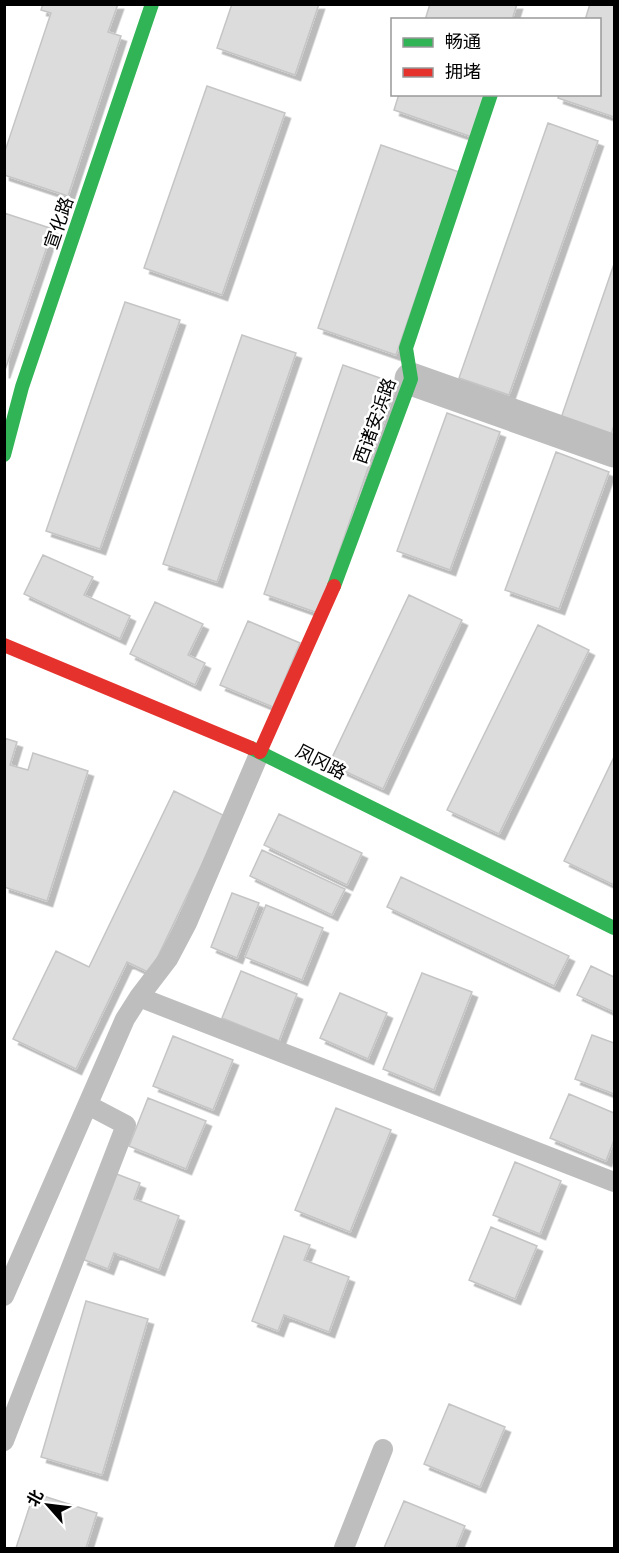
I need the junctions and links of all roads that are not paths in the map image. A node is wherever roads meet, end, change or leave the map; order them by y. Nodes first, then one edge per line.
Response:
1 (152, 4) edge
2 (490, 96) edge
3 (411, 379) junction
4 (615, 451) edge
5 (4, 455) edge
6 (4, 645) edge
7 (260, 752) junction
8 (615, 928) edge
9 (139, 997) junction
10 (88, 1105) junction
11 (615, 1182) edge
12 (5, 1297) edge
13 (4, 1441) edge
14 (383, 1449) dead end
15 (344, 1548) edge

1 - 5 street, 宣化路
2 - 3 street, 西诸安浜路
3 - 4 street
3 - 7 street, 西诸安浜路
6 - 7 street, 凤冈路
7 - 8 street, 凤冈路
7 - 9 lane
9 - 10 lane
9 - 11 lane
10 - 12 lane
10 - 13 lane
14 - 15 lane

